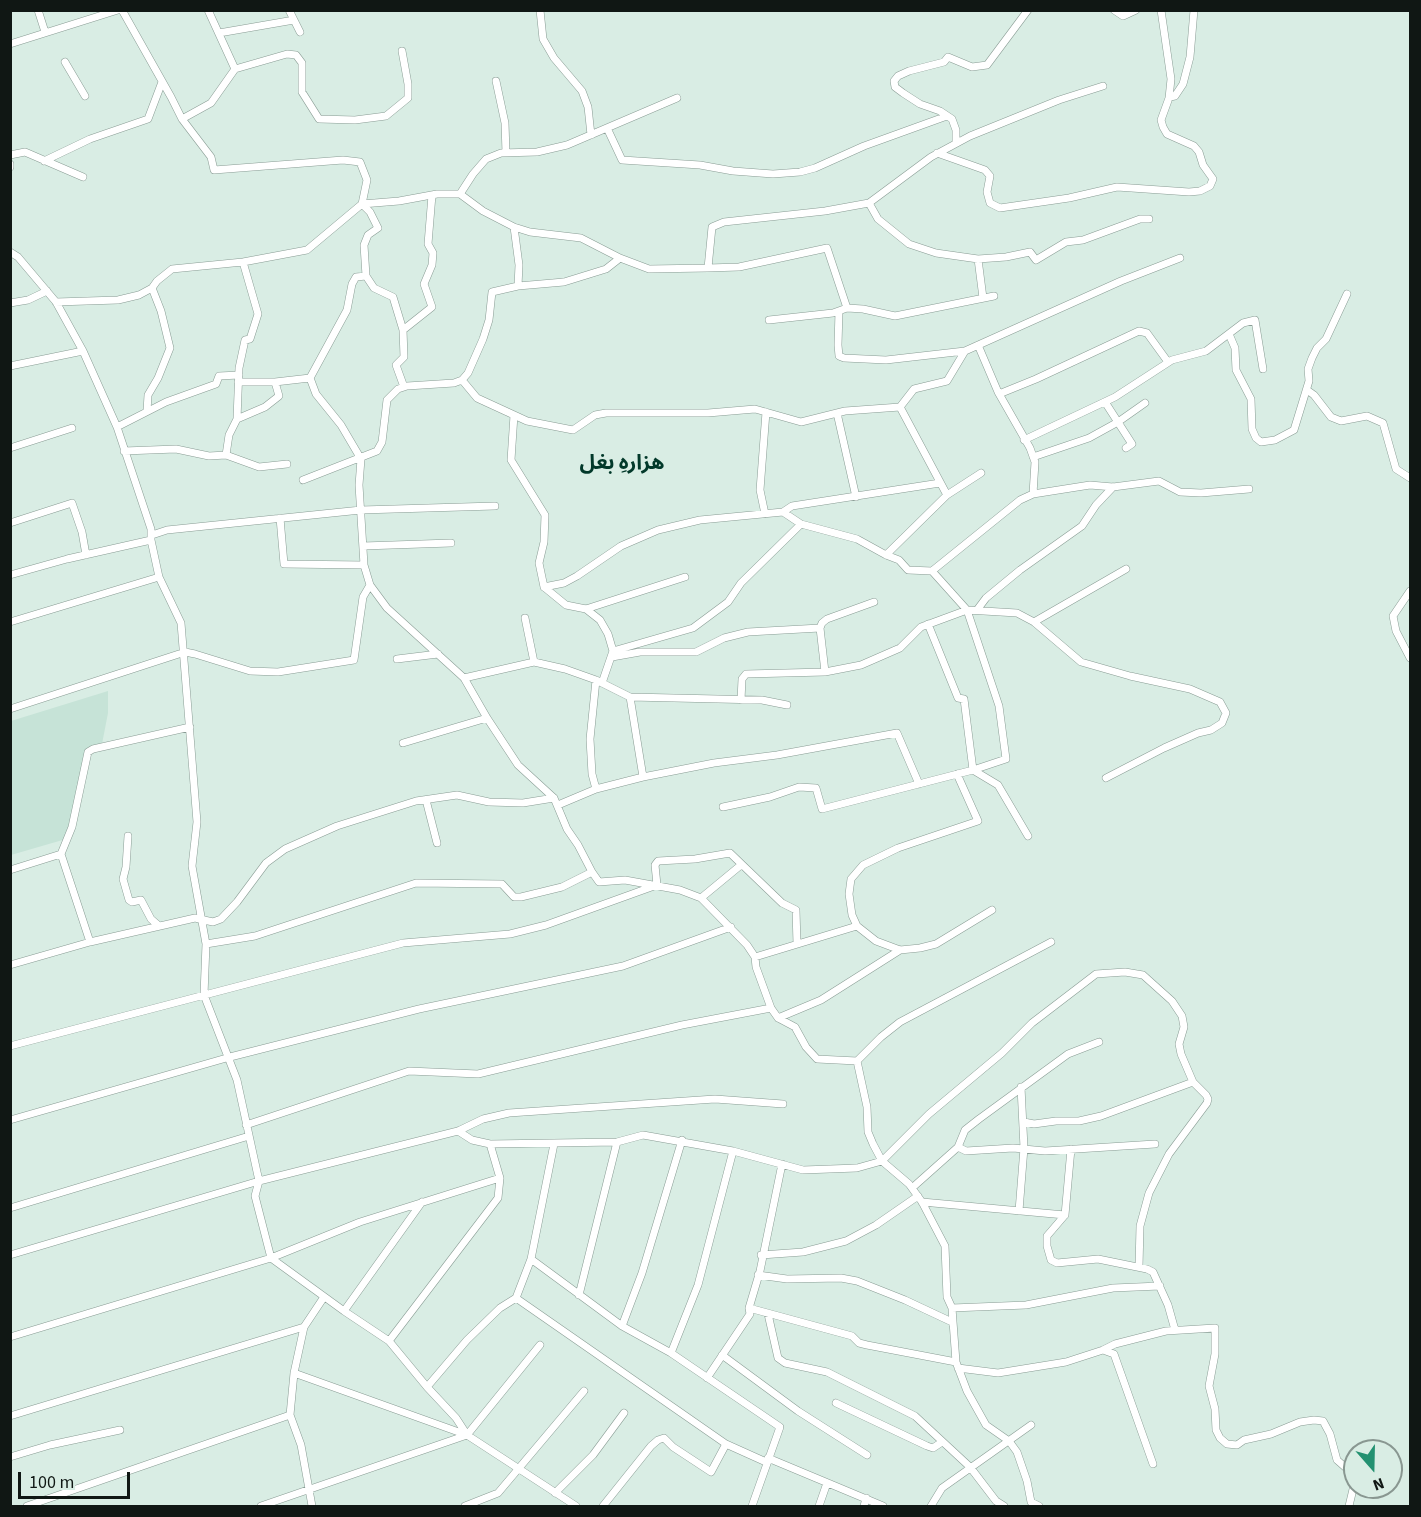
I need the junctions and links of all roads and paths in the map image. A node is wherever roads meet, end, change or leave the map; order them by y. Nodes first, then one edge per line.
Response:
1 (38, 10) edge
2 (120, 10) edge
3 (208, 10) edge
4 (289, 10) edge
5 (540, 10) edge
6 (1028, 10) edge
7 (1114, 10) edge
8 (1136, 10) edge
9 (1161, 10) edge
10 (1194, 10) edge
11 (99, 13) edge
12 (294, 20) junction
13 (45, 32) junction
14 (300, 32) dead end
15 (219, 33) junction
16 (10, 44) edge
17 (402, 51) dead end
18 (65, 62) dead end
19 (235, 69) junction
20 (496, 81) dead end
21 (162, 82) junction
22 (1103, 86) dead end
23 (85, 96) dead end
24 (1170, 97) junction
25 (677, 98) dead end
26 (947, 116) junction
27 (182, 119) junction
28 (607, 128) junction
29 (591, 135) junction
30 (956, 143) junction
31 (506, 153) junction
32 (937, 153) junction
33 (10, 155) edge
34 (44, 161) junction
35 (83, 177) dead end
36 (460, 194) junction
37 (432, 195) junction
38 (869, 203) junction
39 (362, 204) junction
40 (1149, 219) dead end
41 (514, 227) junction
42 (10, 252) edge
43 (620, 258) junction
44 (1180, 258) dead end
45 (978, 259) junction
46 (243, 262) junction
47 (708, 268) junction
48 (366, 276) junction
49 (518, 286) junction
50 (152, 288) junction
51 (47, 291) junction
52 (1347, 294) dead end
53 (994, 296) dead end
54 (983, 298) junction
55 (56, 302) junction
56 (10, 303) edge
57 (847, 308) junction
58 (839, 311) junction
59 (769, 320) dead end
60 (403, 330) junction
61 (1229, 334) junction
62 (978, 345) junction
63 (83, 351) junction
64 (965, 351) junction
65 (1168, 362) junction
66 (10, 366) edge
67 (1263, 369) dead end
68 (238, 378) junction
69 (310, 378) junction
70 (462, 380) junction
71 (275, 382) junction
72 (404, 387) junction
73 (1307, 390) junction
74 (999, 394) junction
75 (1105, 402) junction
76 (1144, 403) dead end
77 (900, 406) junction
78 (147, 411) junction
79 (766, 412) junction
80 (837, 413) junction
81 (514, 415) junction
82 (237, 418) junction
83 (1118, 422) junction
84 (117, 427) junction
85 (72, 428) dead end
86 (1024, 440) junction
87 (10, 447) edge
88 (1126, 448) dead end
89 (124, 451) junction
90 (226, 456) junction
91 (1033, 457) junction
92 (361, 459) junction
93 (287, 464) dead end
94 (981, 473) dead end
95 (1410, 478) edge
96 (303, 480) dead end
97 (940, 483) junction
98 (1113, 486) junction
99 (1249, 489) dead end
100 (1033, 494) junction
101 (947, 495) junction
102 (856, 497) junction
103 (495, 506) dead end
104 (361, 510) junction
105 (783, 512) junction
106 (765, 514) junction
107 (280, 518) junction
108 (10, 523) edge
109 (801, 524) junction
110 (152, 537) junction
111 (451, 543) dead end
112 (363, 546) junction
113 (86, 555) junction
114 (886, 555) junction
115 (364, 565) junction
116 (1126, 569) dead end
117 (932, 571) junction
118 (10, 576) edge
119 (159, 577) junction
120 (685, 577) dead end
121 (370, 585) junction
122 (544, 587) junction
123 (1410, 591) edge
124 (874, 602) dead end
125 (586, 609) junction
126 (967, 610) junction
127 (977, 610) junction
128 (525, 618) dead end
129 (10, 622) edge
130 (1034, 622) junction
131 (928, 624) junction
132 (820, 628) junction
133 (185, 652) junction
134 (438, 654) junction
135 (612, 654) junction
136 (1410, 658) edge
137 (397, 659) dead end
138 (534, 662) junction
139 (825, 672) junction
140 (464, 678) junction
141 (599, 682) junction
142 (630, 697) junction
143 (741, 699) junction
144 (787, 705) dead end
145 (10, 709) edge
146 (487, 718) junction
147 (190, 727) junction
148 (403, 743) dead end
149 (973, 770) junction
150 (957, 774) junction
151 (643, 777) junction
152 (1106, 778) dead end
153 (919, 784) junction
154 (596, 789) junction
155 (426, 800) junction
156 (556, 802) junction
157 (723, 807) dead end
158 (128, 836) dead end
159 (1028, 836) dead end
160 (437, 843) dead end
161 (61, 854) junction
162 (741, 865) junction
163 (10, 870) edge
164 (592, 872) junction
165 (657, 885) junction
166 (701, 898) junction
167 (992, 910) dead end
168 (203, 919) junction
169 (159, 926) junction
170 (857, 926) junction
171 (731, 927) junction
172 (90, 942) junction
173 (1051, 942) dead end
174 (206, 944) junction
175 (797, 945) junction
176 (900, 950) junction
177 (755, 957) junction
178 (10, 965) edge
179 (204, 995) junction
180 (771, 1008) junction
181 (778, 1018) junction
182 (1099, 1042) dead end
183 (10, 1046) edge
184 (230, 1057) junction
185 (857, 1060) junction
186 (1193, 1082) junction
187 (1021, 1087) junction
188 (783, 1104) dead end
189 (10, 1120) edge
190 (1024, 1122) junction
191 (246, 1125) junction
192 (458, 1131) junction
193 (249, 1136) junction
194 (682, 1140) junction
195 (617, 1142) junction
196 (555, 1143) junction
197 (490, 1144) junction
198 (1155, 1144) dead end
199 (958, 1147) junction
200 (1024, 1148) junction
201 (1071, 1149) junction
202 (733, 1151) junction
203 (882, 1161) junction
204 (782, 1164) junction
205 (500, 1178) junction
206 (259, 1181) junction
207 (912, 1188) junction
208 (920, 1199) junction
209 (422, 1202) junction
210 (10, 1208) edge
211 (1019, 1211) junction
212 (1065, 1215) junction
213 (10, 1255) edge
214 (762, 1255) junction
215 (271, 1258) junction
216 (531, 1259) junction
217 (1138, 1267) junction
218 (758, 1275) junction
219 (1160, 1286) junction
220 (579, 1295) junction
221 (324, 1297) junction
222 (516, 1298) junction
223 (749, 1308) junction
224 (952, 1308) junction
225 (344, 1311) junction
226 (768, 1314) junction
227 (952, 1322) junction
228 (622, 1326) junction
229 (304, 1327) junction
230 (1175, 1330) junction
231 (10, 1337) edge
232 (389, 1341) junction
233 (540, 1345) dead end
234 (1104, 1350) junction
235 (671, 1353) junction
236 (722, 1356) junction
237 (957, 1365) junction
238 (294, 1373) junction
239 (707, 1378) junction
240 (427, 1387) junction
241 (584, 1391) dead end
242 (836, 1403) dead end
243 (624, 1413) dead end
244 (290, 1415) junction
245 (10, 1416) edge
246 (1031, 1425) dead end
247 (120, 1430) dead end
248 (467, 1436) junction
249 (1009, 1441) junction
250 (942, 1442) junction
251 (726, 1444) junction
252 (867, 1455) dead end
253 (10, 1456) edge
254 (767, 1460) junction
255 (1153, 1464) dead end
256 (970, 1467) junction
257 (517, 1469) junction
258 (827, 1483) junction
259 (309, 1490) junction
260 (555, 1493) junction
261 (866, 1498) junction
262 (27, 1506) edge
263 (261, 1506) edge
264 (312, 1506) edge
265 (465, 1506) edge
266 (576, 1506) edge
267 (603, 1506) edge
268 (752, 1506) edge
269 (819, 1506) edge
270 (864, 1506) edge
271 (883, 1506) edge
272 (931, 1506) edge
273 (1004, 1506) edge
274 (1039, 1506) edge
275 (1348, 1506) edge

1 - 13 street
2 - 11 street
2 - 21 street
3 - 15 street
4 - 12 street
5 - 29 street
6 - 26 street
7 - 8 street
9 - 24 street
10 - 24 street
11 - 13 street
12 - 14 street
12 - 15 street
13 - 16 street
15 - 19 street
17 - 19 street
18 - 23 street
19 - 27 street
20 - 31 street
21 - 27 street
21 - 34 street
22 - 30 street
24 - 32 street
25 - 28 street
26 - 28 street
26 - 30 street
27 - 39 street
28 - 29 street
29 - 31 street
30 - 32 street
31 - 36 street
32 - 38 street
33 - 34 street
34 - 35 street
36 - 37 street
36 - 41 street
37 - 39 street
37 - 60 street
38 - 45 street
38 - 47 street
39 - 46 street
39 - 48 street
40 - 45 street
41 - 43 street
41 - 49 street
42 - 51 street
43 - 47 street
43 - 49 street
44 - 62 street
45 - 54 street
46 - 50 street
46 - 68 street
47 - 57 street
48 - 60 street
48 - 69 street
49 - 70 street
50 - 55 street
50 - 78 street
51 - 55 street
51 - 56 street
52 - 73 street
53 - 54 street
54 - 57 street
55 - 63 street
57 - 58 street
58 - 59 street
58 - 64 street
60 - 72 street
61 - 65 street
61 - 67 street
61 - 73 street
62 - 64 street
62 - 74 street
63 - 66 street
63 - 84 street
64 - 77 street
65 - 74 street
65 - 75 street
68 - 71 street
68 - 78 street
68 - 82 street
69 - 71 street
69 - 92 street
70 - 72 street
70 - 81 street
71 - 82 street
72 - 92 street
73 - 95 street
74 - 86 street
75 - 83 street
75 - 86 street
76 - 83 street
77 - 80 street
77 - 97 street
78 - 84 street
79 - 80 street
79 - 81 street
79 - 106 street
80 - 102 street
81 - 122 street
82 - 90 street
83 - 88 street
83 - 91 street
84 - 89 street
85 - 87 street
86 - 91 street
89 - 90 street
89 - 110 street
90 - 93 street
91 - 100 street
92 - 96 street
92 - 104 street
94 - 101 street
97 - 101 street
97 - 102 street
98 - 99 street
98 - 100 street
98 - 127 street
100 - 117 street
101 - 114 street
102 - 105 street
103 - 104 street
104 - 107 street
104 - 112 street
105 - 106 street
105 - 109 street
106 - 122 street
107 - 110 street
107 - 115 street
108 - 113 street
109 - 114 street
109 - 135 street
110 - 113 street
110 - 119 street
111 - 112 street
112 - 115 street
113 - 118 street
114 - 117 street
115 - 121 street
116 - 130 street
117 - 126 street
119 - 129 street
119 - 133 street
120 - 125 street
121 - 133 street
121 - 134 street
122 - 125 street
123 - 136 street
124 - 132 street
125 - 135 street
126 - 127 street
126 - 131 street
126 - 149 street
127 - 130 street
128 - 138 street
130 - 152 street
131 - 139 street
131 - 149 street
132 - 135 street
132 - 139 street
133 - 145 street
133 - 147 street
134 - 137 street
134 - 140 street
135 - 141 street
138 - 140 street
138 - 141 street
139 - 143 street
140 - 146 street
141 - 142 street
141 - 154 street
142 - 143 street
142 - 151 street
143 - 144 street
146 - 148 street
146 - 156 street
147 - 161 street
147 - 168 street
149 - 150 street
149 - 159 street
150 - 153 street
150 - 170 street
151 - 153 street
151 - 154 street
153 - 157 street
154 - 156 street
155 - 156 street
155 - 160 street
155 - 168 street
156 - 164 street
158 - 169 street
161 - 163 street
161 - 172 street
162 - 165 street
162 - 166 street
162 - 175 street
164 - 165 street
164 - 174 street
165 - 166 street
165 - 179 street
166 - 171 street
167 - 176 street
168 - 169 street
168 - 174 street
169 - 172 street
170 - 175 street
170 - 176 street
171 - 177 street
171 - 184 street
172 - 178 street
173 - 185 street
174 - 179 street
175 - 177 street
176 - 181 street
177 - 180 street
179 - 183 street
179 - 184 street
180 - 181 street
180 - 191 street
181 - 185 street
182 - 187 street
184 - 189 street
184 - 191 street
185 - 203 street
186 - 190 street
186 - 203 street
186 - 217 street
187 - 190 street
187 - 199 street
188 - 192 street
190 - 200 street
191 - 193 street
192 - 197 street
192 - 206 street
193 - 206 street
193 - 210 street
194 - 195 street
194 - 202 street
194 - 228 street
195 - 196 street
195 - 220 street
196 - 197 street
196 - 216 street
197 - 205 street
198 - 201 street
199 - 200 street
199 - 207 street
200 - 201 street
200 - 211 street
201 - 212 street
202 - 204 street
202 - 235 street
203 - 204 street
203 - 207 street
204 - 214 street
205 - 209 street
205 - 232 street
206 - 213 street
206 - 215 street
207 - 208 street
208 - 211 street
208 - 214 street
208 - 224 street
209 - 215 street
209 - 225 street
211 - 212 street
212 - 217 street
214 - 218 street
215 - 221 street
215 - 231 street
216 - 220 street
216 - 222 street
217 - 219 street
218 - 223 street
218 - 227 street
219 - 224 street
219 - 230 street
220 - 228 street
221 - 225 street
221 - 229 street
222 - 240 street
222 - 251 street
223 - 226 street
223 - 236 street
224 - 227 street
225 - 232 street
226 - 237 street
226 - 250 street
227 - 237 street
228 - 235 street
229 - 238 street
229 - 245 street
230 - 234 street
230 - 275 street
232 - 240 street
233 - 248 street
234 - 237 street
234 - 255 street
235 - 239 street
236 - 239 street
236 - 252 street
237 - 249 street
238 - 244 street
238 - 248 street
239 - 254 street
240 - 248 street
241 - 257 street
242 - 250 street
243 - 260 street
244 - 259 street
244 - 262 street
246 - 249 street
247 - 253 street
248 - 257 street
248 - 259 street
249 - 256 street
249 - 274 street
250 - 256 street
251 - 254 street
251 - 267 street
254 - 258 street
254 - 268 street
256 - 272 street
256 - 273 street
257 - 260 street
257 - 265 street
258 - 261 street
258 - 269 street
259 - 263 street
259 - 264 street
260 - 266 street
261 - 270 street
261 - 271 street

